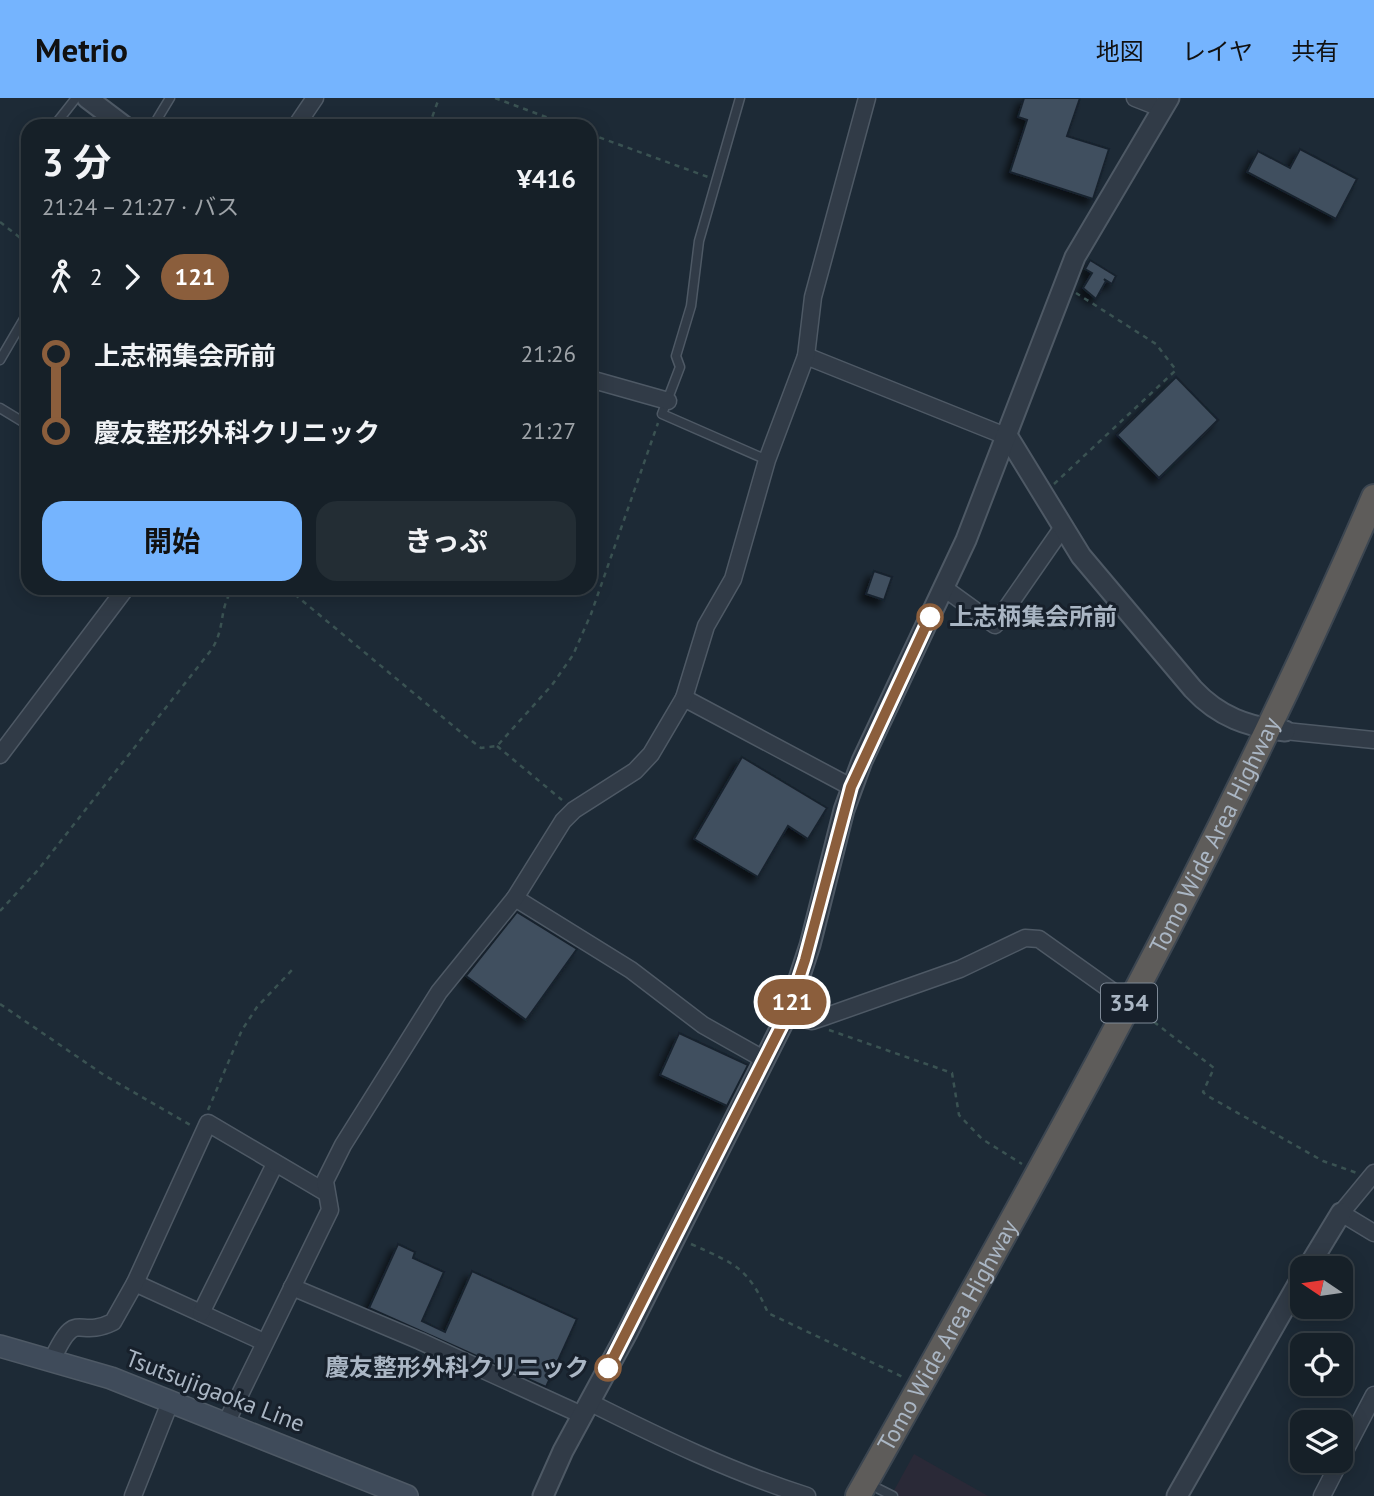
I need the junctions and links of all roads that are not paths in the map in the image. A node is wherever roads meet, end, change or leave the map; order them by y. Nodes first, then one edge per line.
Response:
1 (76, 98) edge
2 (87, 98) edge
3 (170, 98) edge
4 (314, 98) edge
5 (740, 98) edge
6 (867, 98) edge
7 (1135, 98) edge
8 (1166, 103) edge
9 (60, 119) edge
10 (115, 119) edge
11 (157, 119) edge
12 (300, 119) edge
13 (21, 324) edge
14 (807, 356) junction
15 (0, 360) edge
16 (597, 382) edge
17 (0, 408) edge
18 (665, 408) junction
19 (21, 421) edge
20 (1008, 437) junction
21 (767, 460) junction
22 (1374, 497) edge
23 (1063, 527) junction
24 (1374, 537) edge
25 (944, 588) junction
26 (121, 595) edge
27 (684, 698) junction
28 (1277, 730) junction
29 (1374, 740) edge
30 (0, 755) edge
31 (851, 787) junction
32 (515, 898) junction
33 (1136, 1009) junction
34 (787, 1015) junction
35 (765, 1060) junction
36 (275, 1164) junction
37 (1372, 1175) edge
38 (325, 1192) junction
39 (1341, 1213) junction
40 (1374, 1233) edge
41 (1315, 1256) edge
42 (135, 1283) junction
43 (292, 1287) junction
44 (1290, 1298) edge
45 (201, 1313) junction
46 (264, 1342) junction
47 (0, 1346) edge
48 (52, 1360) junction
49 (1374, 1395) edge
50 (171, 1400) junction
51 (585, 1409) junction
52 (226, 1423) junction
53 (1353, 1436) edge
54 (1334, 1473) edge
55 (876, 1494) edge
56 (133, 1496) edge
57 (407, 1496) edge
58 (543, 1496) edge
59 (807, 1496) edge
60 (1177, 1496) edge
61 (1322, 1496) edge

1 - 9 lane
2 - 10 street
3 - 11 lane
4 - 12 street
5 - 18 lane
6 - 14 street
7 - 8 street
8 - 20 street
13 - 15 lane
14 - 20 street
14 - 21 street
16 - 18 street
17 - 19 lane
18 - 21 lane
20 - 23 street
20 - 25 street
21 - 27 street
22 - 28 highway, Tomo Wide Area Highway / 354
23 - 25 street
23 - 28 street
24 - 28 highway, Tomo Wide Area Highway / 354
25 - 31 street
26 - 30 street
27 - 31 street
27 - 32 street
28 - 29 street
28 - 33 highway, Tomo Wide Area Highway / 354
31 - 34 street
32 - 35 street
32 - 38 street
33 - 34 street
33 - 55 highway, Tomo Wide Area Highway / 354
33 - 55 highway, Tomo Wide Area Highway / 354
34 - 35 street
35 - 51 street
36 - 38 street
36 - 42 street
36 - 45 street
37 - 39 street
38 - 43 street
39 - 40 street
39 - 41 street
42 - 45 street
42 - 48 street
43 - 46 street
43 - 51 street
44 - 60 street
45 - 46 street
46 - 52 street
47 - 48 main road, Tsutsujigaoka Line
48 - 50 main road, Tsutsujigaoka Line
49 - 53 street
50 - 52 main road, Tsutsujigaoka Line
50 - 56 street
51 - 58 street
51 - 59 street
52 - 57 main road, Tsutsujigaoka Line
54 - 61 street

